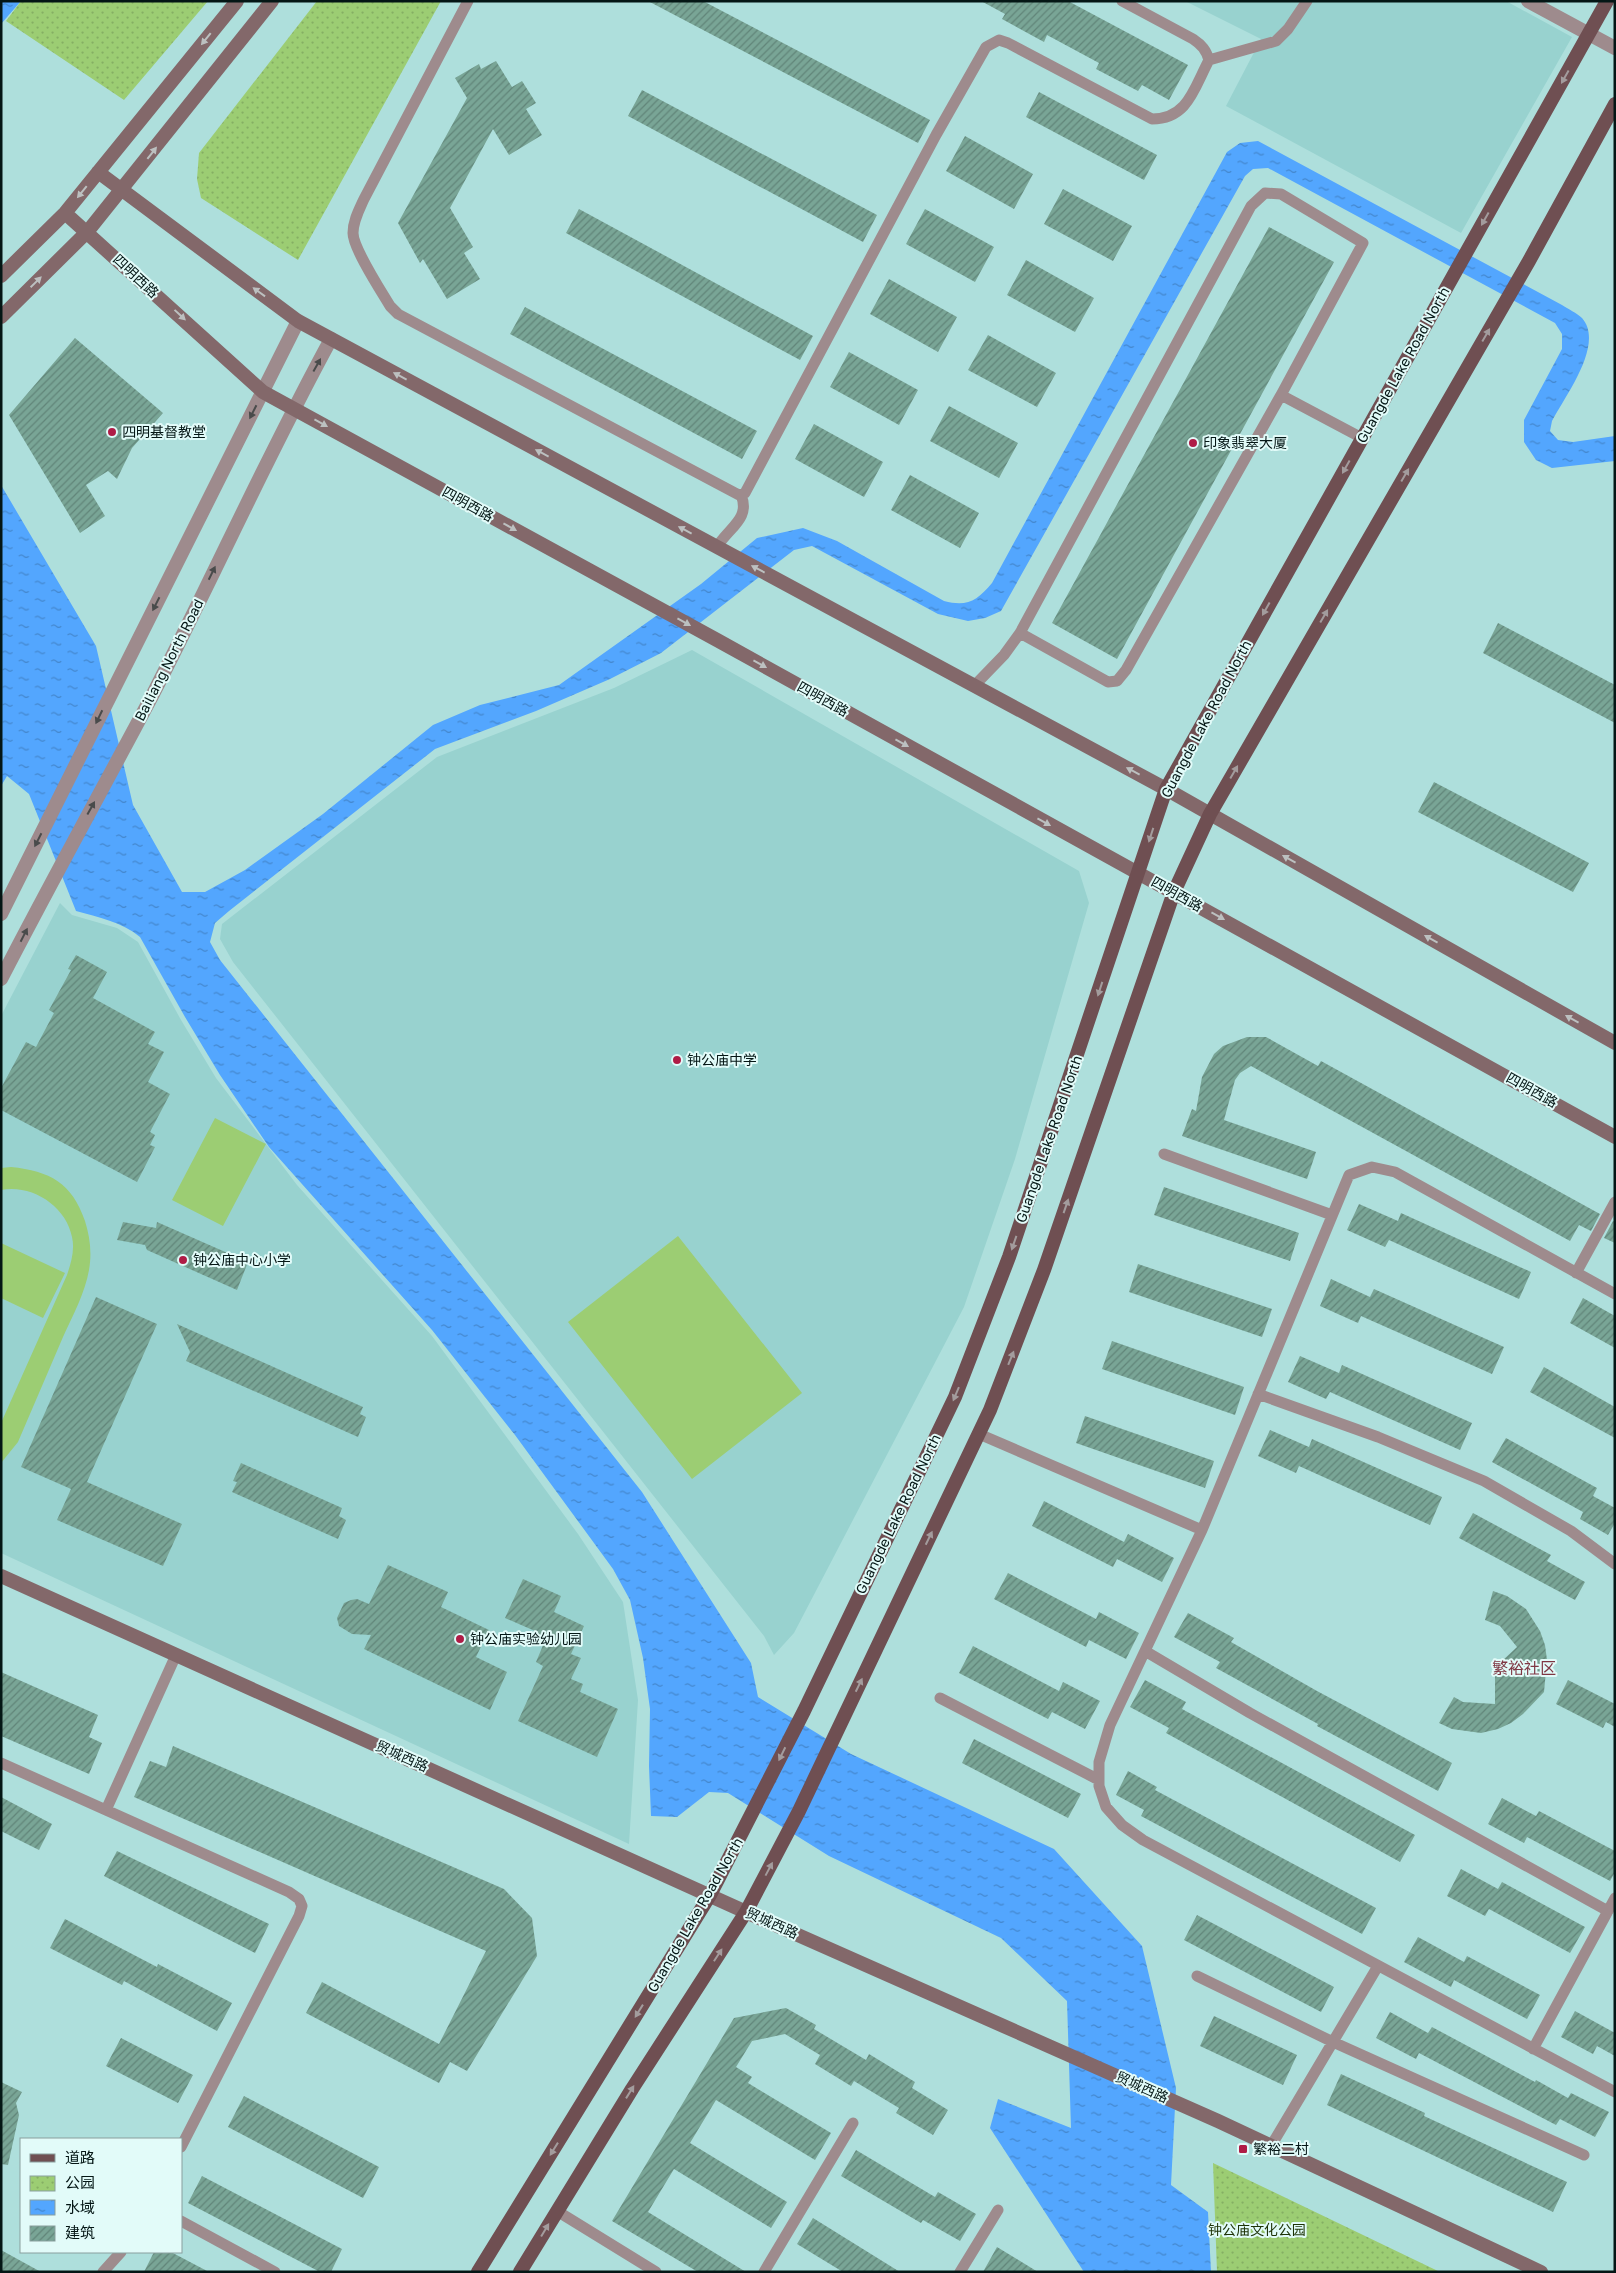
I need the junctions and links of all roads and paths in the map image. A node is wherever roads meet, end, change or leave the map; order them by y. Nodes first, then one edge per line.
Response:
1 (237, 1) edge
2 (272, 1) edge
3 (468, 1) edge
4 (1122, 1) edge
5 (1307, 1) edge
6 (1528, 1) edge
7 (1607, 1) edge
8 (1589, 34) junction
9 (1615, 48) edge
10 (1209, 60) junction
11 (1615, 104) edge
12 (98, 172) junction
13 (121, 191) junction
14 (65, 213) junction
15 (88, 232) junction
16 (1, 276) edge
17 (1, 316) edge
18 (298, 321) junction
19 (331, 338) junction
20 (263, 392) junction
21 (1280, 395) junction
22 (293, 408) junction
23 (1362, 438) junction
24 (741, 495) junction
25 (722, 550) junction
26 (1020, 633) junction
27 (975, 685) junction
28 (1166, 789) junction
29 (1210, 814) junction
30 (1138, 872) junction
31 (1174, 892) junction
32 (1, 914) edge
33 (1, 979) edge
34 (1615, 1043) edge
35 (1615, 1136) edge
36 (1164, 1154) dead end
37 (1615, 1202) edge
38 (1332, 1215) junction
39 (1576, 1273) junction
40 (1615, 1294) edge
41 (1258, 1394) junction
42 (979, 1434) junction
43 (1202, 1530) junction
44 (1615, 1564) edge
45 (1, 1576) edge
46 (1145, 1651) junction
47 (176, 1655) junction
48 (940, 1698) dead end
49 (1, 1763) edge
50 (1099, 1780) junction
51 (106, 1810) junction
52 (710, 1895) junction
53 (1615, 1898) edge
54 (1608, 1911) junction
55 (746, 1912) junction
56 (1378, 1966) junction
57 (1197, 1976) dead end
58 (1334, 2042) junction
59 (1533, 2048) junction
60 (1615, 2092) edge
61 (853, 2123) dead end
62 (182, 2145) edge
63 (1271, 2146) junction
64 (1584, 2155) dead end
65 (998, 2210) dead end
66 (557, 2211) junction
67 (182, 2222) edge
68 (120, 2253) edge
69 (103, 2272) edge
70 (275, 2272) edge
71 (478, 2272) edge
72 (520, 2272) edge
73 (656, 2272) edge
74 (764, 2272) edge
75 (960, 2272) edge
76 (1541, 2272) edge

1 -> 12 main road
13 -> 2 main road
3 - 24 lane
4 - 10 lane
5 - 10 lane
6 - 8 street
7 - 8 main road, Guangde Lake Road North
8 - 9 street
8 -> 23 main road, Guangde Lake Road North
10 - 24 lane
29 -> 11 main road
12 - 13 main road
12 -> 14 main road
13 - 15 main road
18 -> 13 main road
14 - 15 main road, 四明西路
14 - 16 main road
17 -> 15 main road
15 -> 20 main road, 四明西路
18 - 19 main road
18 - 20 street
22 -> 19 street, Bailiang North Road
25 -> 19 main road
20 - 22 main road, 四明西路
20 -> 32 street
21 - 23 lane
21 - 26 lane
21 - 26 lane
22 -> 30 main road, 四明西路
33 -> 22 street, Bailiang North Road
23 -> 28 main road, Guangde Lake Road North
24 - 25 lane
27 -> 25 main road
26 - 27 lane
28 -> 27 main road
28 - 29 main road
28 -> 30 main road, Guangde Lake Road North
29 - 31 main road
34 -> 29 main road
30 - 31 main road, 四明西路
30 -> 52 main road, Guangde Lake Road North
31 -> 35 main road, 四明西路
42 -> 31 main road
36 - 38 lane
37 - 39 lane
38 - 39 lane
38 - 41 lane
39 - 40 lane
41 - 43 lane
41 - 44 lane
42 - 43 lane
55 -> 42 main road
43 - 46 lane
45 - 47 main road, 贸城西路
46 - 50 lane
46 - 54 lane
47 - 51 lane
47 - 52 main road, 贸城西路
48 - 50 lane
49 - 51 lane
50 - 56 lane
51 - 62 lane
52 - 55 main road, 贸城西路
52 -> 71 main road, Guangde Lake Road North
53 - 54 lane
54 - 59 lane
55 - 63 main road, 贸城西路
66 -> 55 main road
56 - 58 lane
56 - 59 lane
57 - 58 lane
58 - 63 lane
58 - 64 lane
59 - 60 lane
61 - 74 lane
63 - 76 main road, 贸城西路
65 - 75 lane
72 -> 66 main road
66 - 73 lane
67 - 70 lane
68 - 69 lane

